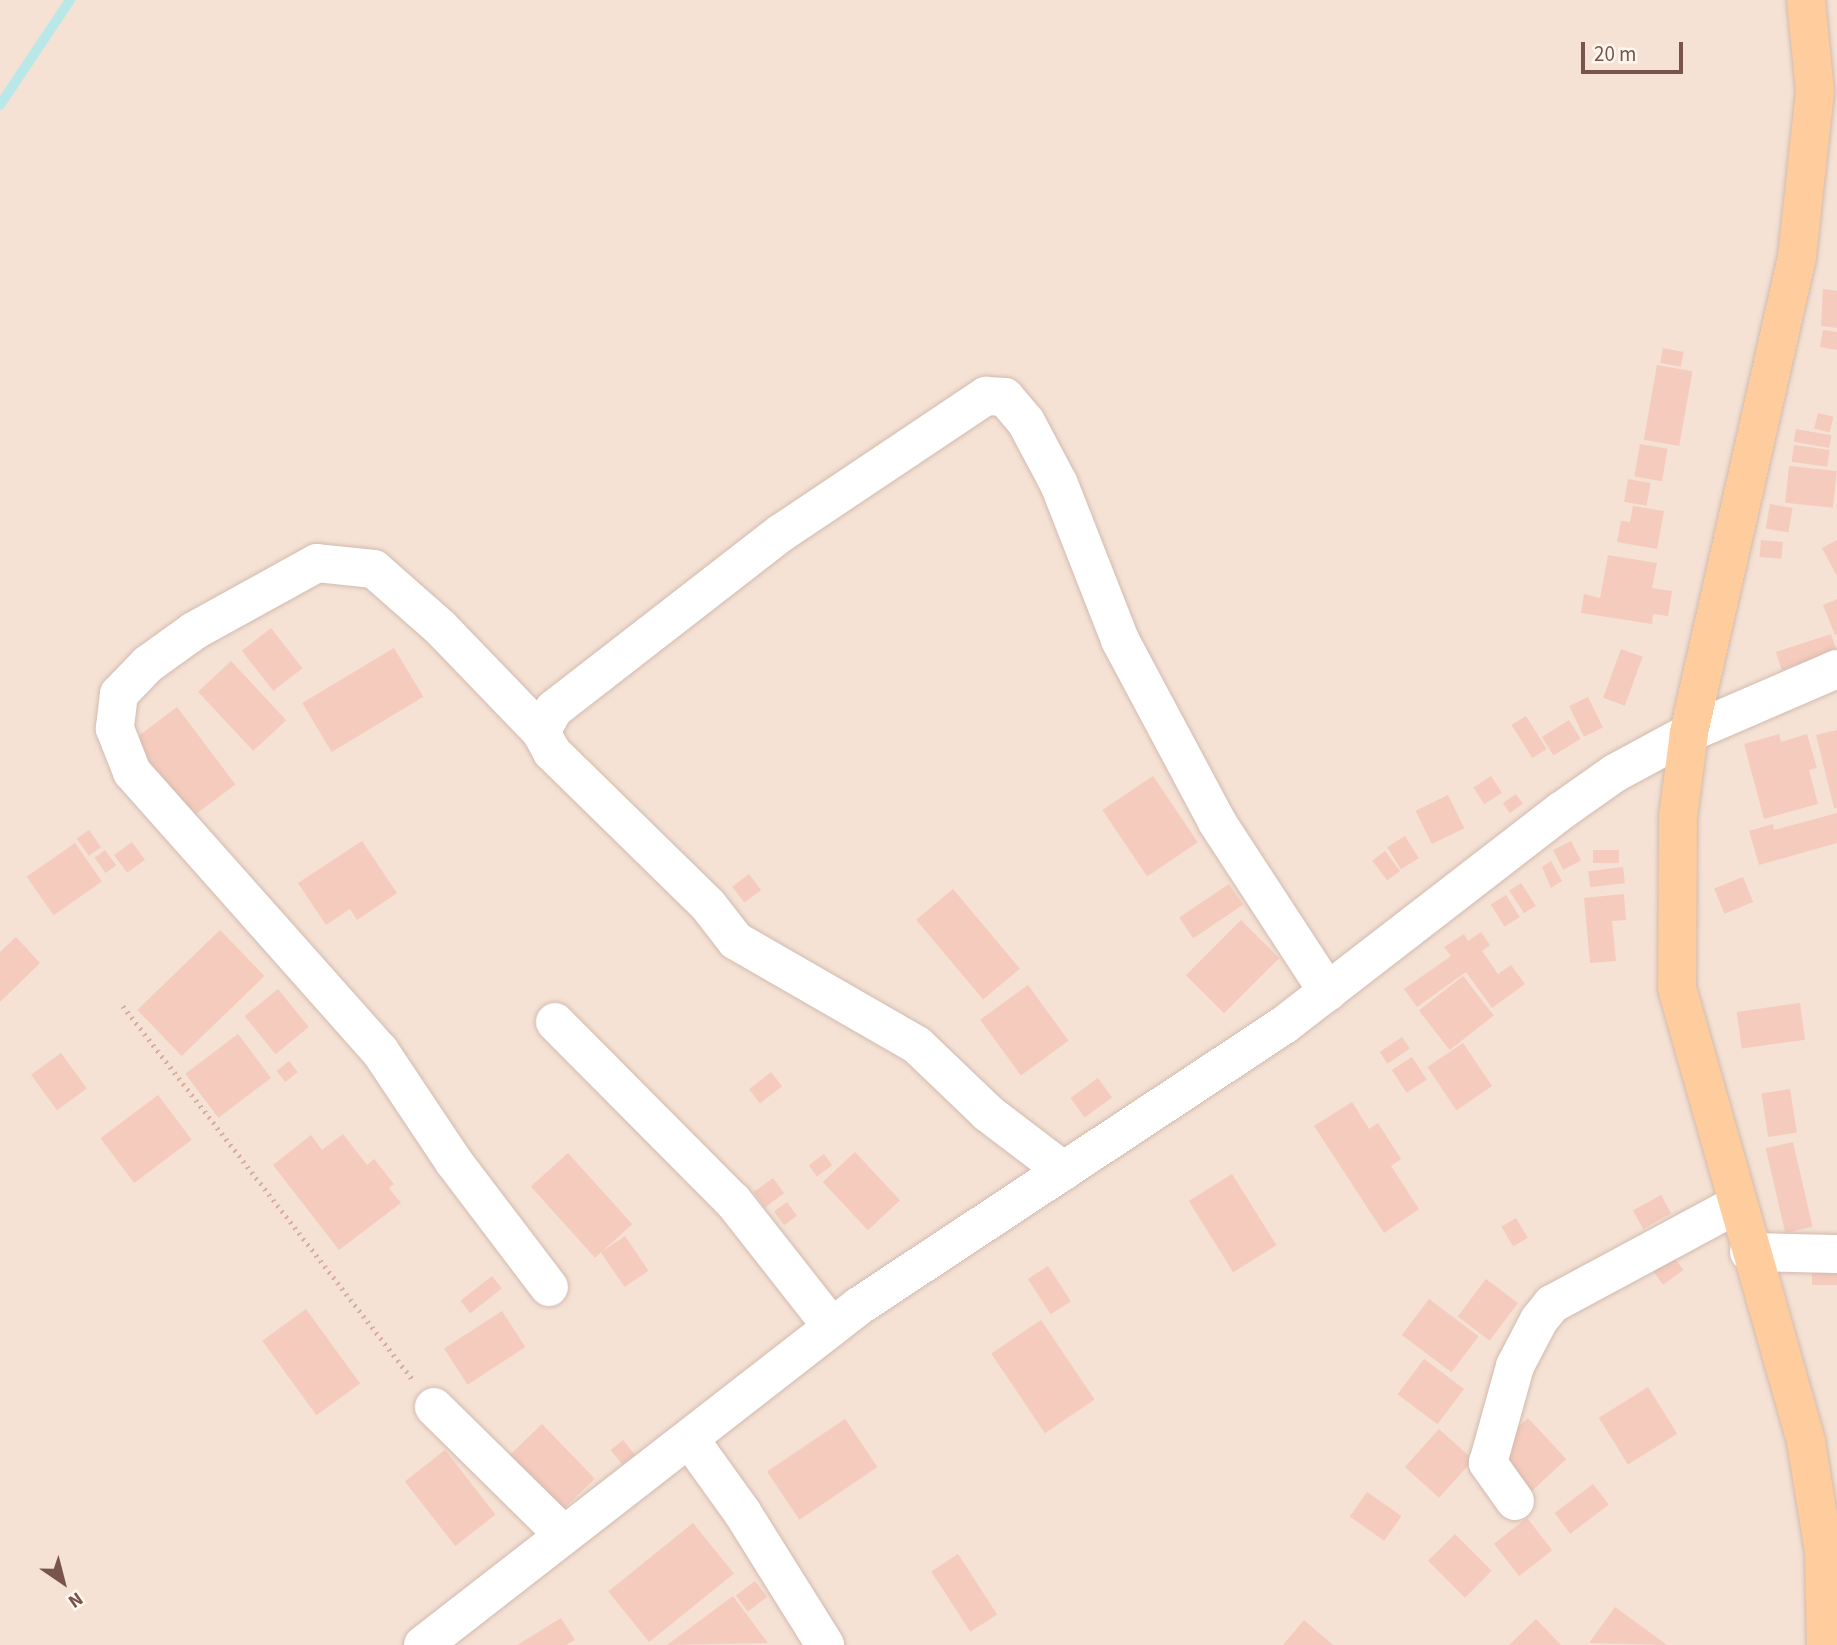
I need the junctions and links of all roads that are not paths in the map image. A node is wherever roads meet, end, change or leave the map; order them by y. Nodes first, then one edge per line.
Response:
1 (1806, 0) edge
2 (1837, 669) edge
3 (541, 732) junction
4 (1689, 733) junction
5 (1328, 992) junction
6 (555, 1022) dead end
7 (1064, 1171) junction
8 (1736, 1205) junction
9 (1749, 1252) junction
10 (1837, 1254) edge
11 (549, 1287) dead end
12 (832, 1327) junction
13 (433, 1407) road end
14 (691, 1441) junction
15 (1515, 1501) dead end
16 (564, 1535) junction
17 (1831, 1605) edge
18 (423, 1645) edge
19 (825, 1645) edge
20 (1826, 1645) edge

1 - 4 main road
2 - 4 street
3 - 5 street
3 - 7 street
3 - 11 street
4 - 5 street
4 - 8 main road
5 - 7 street
6 - 12 street
7 - 12 street
8 - 9 main road
8 - 15 street
9 - 10 street
9 - 17 main road
12 - 14 street
13 - 16 street
14 - 16 street
14 - 19 street
16 - 18 street
17 - 20 main road

